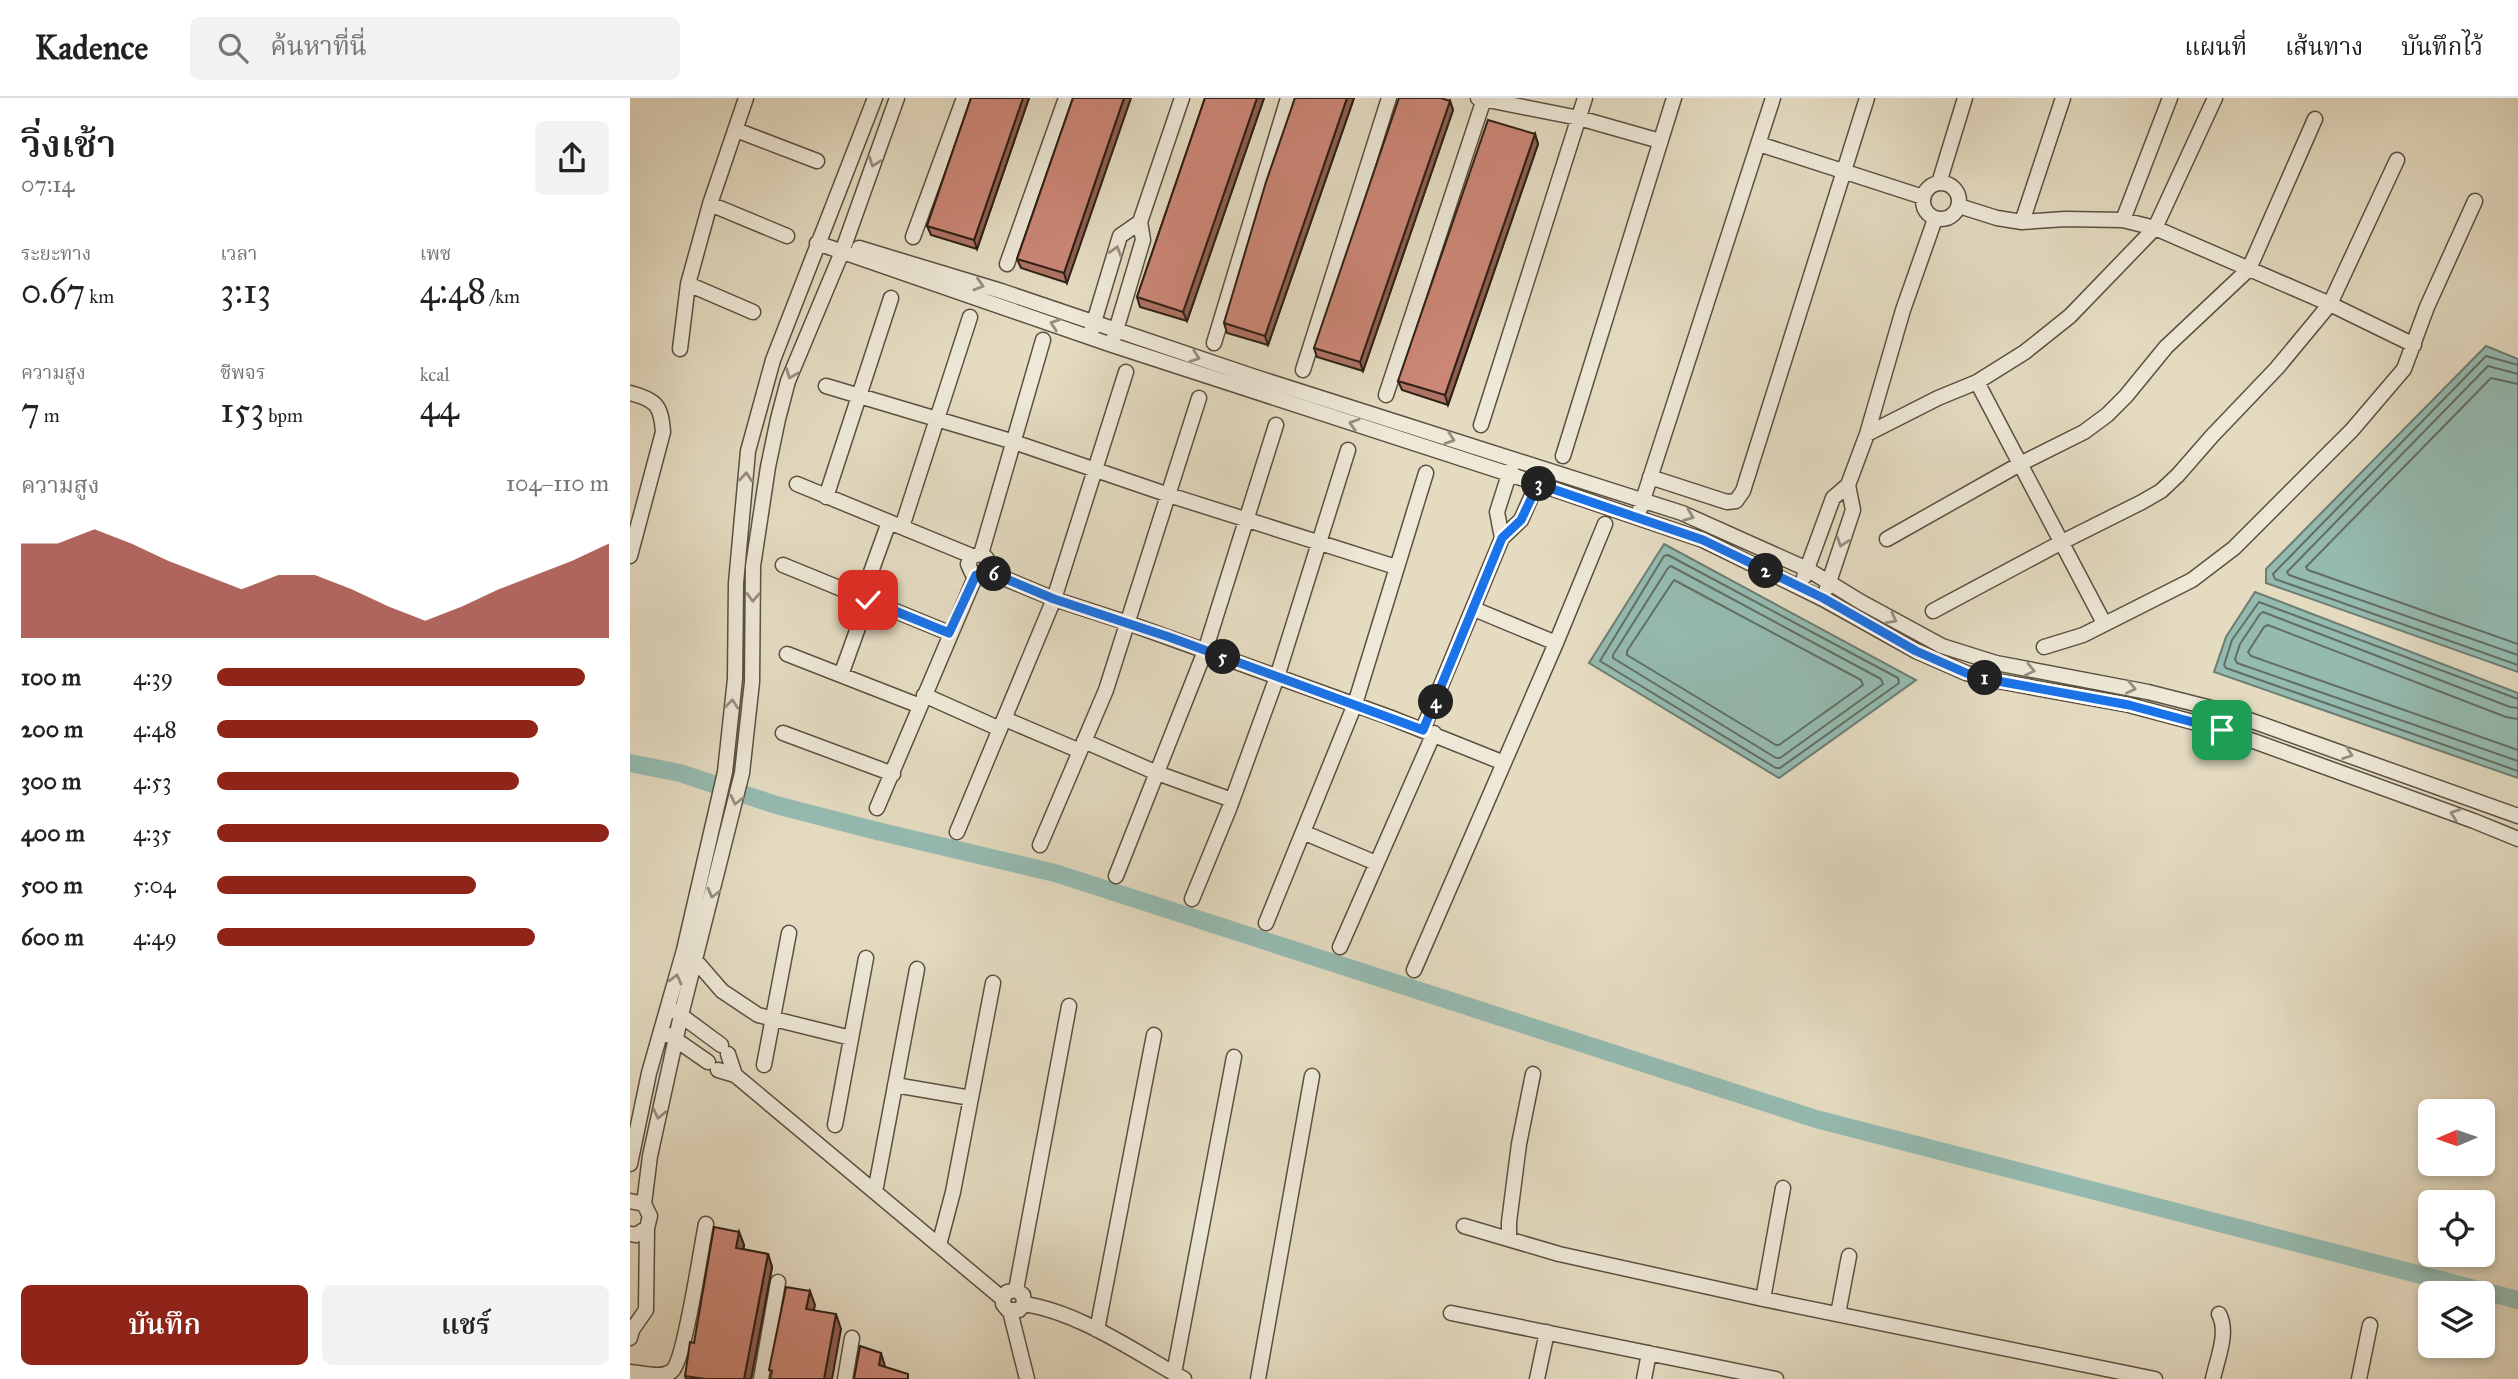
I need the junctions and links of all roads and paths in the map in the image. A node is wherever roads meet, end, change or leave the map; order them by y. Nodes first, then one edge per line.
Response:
1 (746, 98) edge
2 (875, 98) edge
3 (897, 98) edge
4 (964, 98) edge
5 (1066, 98) edge
6 (1182, 98) edge
7 (1288, 98) edge
8 (1389, 98) edge
9 (1585, 98) edge
10 (1674, 98) edge
11 (1773, 98) edge
12 (1867, 98) edge
13 (1965, 98) edge
14 (2063, 98) edge
15 (2170, 98) edge
16 (2216, 98) edge
17 (1481, 99) edge
18 (1579, 118) junction
19 (2315, 119) dead end
20 (736, 130) junction
21 (1660, 141) junction
22 (1759, 144) junction
23 (2397, 160) dead end
24 (817, 161) dead end
25 (1844, 170) junction
26 (1939, 183) junction
27 (1923, 197) junction
28 (2475, 201) dead end
29 (710, 204) junction
30 (1959, 206) junction
31 (1935, 219) junction
32 (2123, 220) junction
33 (1140, 222) junction
34 (2022, 222) junction
35 (2154, 228) junction
36 (787, 236) dead end
37 (913, 237) dead end
38 (819, 239) junction
39 (843, 247) junction
40 (1007, 264) dead end
41 (2249, 269) junction
42 (688, 284) junction
43 (891, 298) dead end
44 (2330, 304) junction
45 (753, 312) dead end
46 (970, 317) dead end
47 (1092, 329) junction
48 (1114, 337) junction
49 (1043, 340) dead end
50 (1214, 343) dead end
51 (2414, 345) junction
52 (680, 349) dead end
53 (1303, 370) dead end
54 (1126, 372) dead end
55 (1977, 382) junction
56 (827, 386) dead end
57 (630, 393) edge
58 (859, 395) junction
59 (1386, 395) dead end
60 (1199, 398) dead end
61 (1385, 417) junction
62 (937, 418) junction
63 (1276, 425) dead end
64 (1481, 425) dead end
65 (1381, 432) junction
66 (1867, 434) junction
67 (1014, 442) junction
68 (1348, 450) dead end
69 (748, 451) junction
70 (770, 456) junction
71 (1563, 456) dead end
72 (2021, 464) junction
73 (1511, 467) junction
74 (1543, 468) junction
75 (1095, 470) junction
76 (1426, 473) dead end
77 (1650, 477) junction
78 (797, 484) dead end
79 (1538, 484) junction
80 (1848, 485) junction
81 (1169, 495) junction
82 (826, 497) junction
83 (1644, 500) junction
84 (1637, 517) junction
85 (1247, 519) junction
86 (1605, 524) dead end
87 (896, 525) junction
88 (1502, 538) junction
89 (1887, 539) dead end
90 (1318, 542) junction
91 (2062, 542) junction
92 (977, 555) junction
93 (630, 556) edge
94 (783, 565) dead end
95 (1396, 567) junction
96 (1807, 569) junction
97 (981, 573) junction
98 (1829, 582) junction
99 (1801, 588) junction
100 (1823, 598) junction
101 (865, 599) junction
102 (1054, 599) junction
103 (1474, 609) junction
104 (1933, 611) dead end
105 (1128, 623) junction
106 (2104, 623) junction
107 (949, 633) junction
108 (1556, 643) junction
109 (2044, 647) dead end
110 (1205, 651) junction
111 (787, 654) dead end
112 (841, 675) junction
113 (1277, 677) junction
114 (922, 700) junction
115 (1355, 704) junction
116 (1002, 724) junction
117 (1428, 732) junction
118 (783, 733) dead end
119 (1082, 746) junction
120 (1504, 763) junction
121 (1157, 773) junction
122 (893, 774) junction
123 (1232, 800) junction
124 (877, 808) dead end
125 (2518, 816) edge
126 (957, 832) dead end
127 (1304, 833) junction
128 (2518, 839) edge
129 (1040, 845) dead end
130 (1376, 863) junction
131 (1116, 876) dead end
132 (1192, 899) dead end
133 (1266, 923) dead end
134 (789, 933) dead end
135 (1340, 947) dead end
136 (866, 958) dead end
137 (696, 961) junction
138 (916, 969) dead end
139 (1414, 970) dead end
140 (993, 983) dead end
141 (668, 1006) junction
142 (1069, 1006) dead end
143 (681, 1015) junction
144 (772, 1019) junction
145 (661, 1030) junction
146 (1154, 1035) dead end
147 (851, 1038) junction
148 (675, 1040) junction
149 (1234, 1057) dead end
150 (764, 1065) dead end
151 (1533, 1074) dead end
152 (735, 1075) junction
153 (1312, 1076) dead end
154 (895, 1084) junction
155 (971, 1098) junction
156 (835, 1125) dead end
157 (630, 1164) edge
158 (1783, 1188) dead end
159 (876, 1192) junction
160 (637, 1203) edge
161 (706, 1224) dead end
162 (1464, 1226) dead end
163 (647, 1228) junction
164 (630, 1234) edge
165 (1509, 1239) junction
166 (939, 1245) junction
167 (1849, 1256) dead end
168 (778, 1282) dead end
169 (1016, 1290) junction
170 (1763, 1299) junction
171 (1024, 1304) junction
172 (1006, 1305) junction
173 (1451, 1312) dead end
174 (1838, 1314) junction
175 (2219, 1314) dead end
176 (2370, 1325) dead end
177 (631, 1330) edge
178 (1097, 1330) junction
179 (1547, 1332) junction
180 (852, 1338) dead end
181 (1649, 1353) junction
182 (630, 1372) edge
183 (1179, 1376) edge
184 (1746, 1376) edge
185 (761, 1379) edge
186 (845, 1379) edge
187 (1027, 1379) edge
188 (1258, 1379) edge
189 (1537, 1379) edge
190 (1644, 1379) edge
191 (1776, 1379) edge
192 (2155, 1379) edge
193 (2213, 1379) edge
194 (2359, 1379) edge

1 - 20 street
2 - 38 street
3 -> 39 street
4 - 37 street
5 - 40 street
6 - 33 street
7 - 50 street
8 - 53 street
9 - 18 street
10 - 21 street
11 - 22 street
12 - 25 street
13 - 26 street
14 - 34 street
15 - 32 street
16 - 35 street
17 - 18 street
17 - 59 street
18 - 21 street
18 - 64 street
19 - 41 street
20 - 24 street
20 - 29 street
21 - 71 street
22 - 25 street
22 - 77 street
23 - 44 street
25 - 27 street
25 - 77 street
26 - 27 street
26 - 30 street
27 - 31 street
28 - 51 street
29 - 36 street
29 - 42 street
30 - 31 street
30 - 34 street
31 - 66 street
32 - 34 street
32 - 35 street
47 -> 33 street
33 - 48 street
35 - 41 street
35 - 55 street
38 - 39 street
38 - 69 street
39 - 47 street
39 -> 70 street
41 - 44 street
41 - 72 street
42 - 45 street
42 - 52 street
43 - 58 street
44 - 51 street
44 - 91 street
46 - 62 street
47 - 48 street
48 -> 61 street
65 -> 48 street
49 - 67 street
51 - 106 street
54 - 75 street
55 - 66 street
55 - 72 street
56 - 58 street
57 - 93 street
58 - 62 street
58 - 82 street
60 - 81 street
61 - 65 street
61 -> 73 street
62 - 67 street
62 - 87 street
63 - 85 street
65 - 73 street
66 - 80 street
67 - 75 street
67 - 92 street
68 - 90 street
69 - 70 street
141 -> 69 street
70 -> 137 street
72 - 89 street
72 - 91 street
73 - 74 street
73 - 79 street
73 - 88 street
74 - 79 street
74 - 83 street
75 - 81 street
75 - 102 street
76 - 95 street
77 - 83 street
78 - 82 street
79 - 84 street
79 - 88 street
80 - 96 street
80 -> 98 street
81 - 85 street
81 - 105 street
82 - 87 street
83 - 84 street
83 -> 96 street
84 - 99 street
85 - 90 street
85 - 110 street
86 - 108 street
87 - 92 street
87 - 101 street
88 - 103 street
90 - 95 street
90 - 113 street
91 - 104 street
91 - 106 street
92 - 97 street
94 - 101 street
95 - 115 street
96 - 98 street
96 - 99 street
97 - 102 street
97 - 107 street
98 - 100 street
98 -> 125 street
99 - 100 street
128 -> 100 street
101 - 107 street
101 - 112 street
102 - 105 street
102 - 116 street
103 - 108 street
103 - 117 street
105 - 110 street
105 - 119 street
106 - 109 street
107 - 114 street
108 - 120 street
110 - 113 street
110 - 121 street
111 - 112 street
112 - 114 street
113 - 115 street
113 - 123 street
114 - 116 street
114 - 122 street
115 - 117 street
115 - 127 street
116 - 119 street
116 - 126 street
117 - 120 street
117 - 130 street
118 - 122 street
119 - 121 street
119 - 129 street
120 - 139 street
121 - 123 street
121 - 131 street
122 - 124 street
123 - 132 street
127 - 130 street
127 - 133 street
130 - 135 street
134 - 144 street
136 - 147 street
137 - 143 street
137 - 144 street
138 - 154 street
140 - 155 street
141 - 143 street
141 - 145 street
142 - 169 street
143 - 148 street
143 - 152 street
144 - 147 street
144 - 150 street
145 - 148 street
145 - 157 street
146 - 178 street
147 - 156 street
148 - 152 street
148 -> 160 street
149 - 183 street
151 - 165 street
152 - 159 street
153 - 188 street
154 - 155 street
154 - 159 street
155 - 166 street
158 - 170 street
159 - 166 street
160 - 163 street
161 - 182 street
162 - 165 street
163 - 164 street
163 - 177 street
165 - 170 street
166 - 172 street
167 - 174 street
168 - 185 street
169 - 171 street
169 - 172 street
170 - 174 street
171 - 172 street
171 - 178 street
172 - 187 street
173 - 179 street
174 - 192 street
175 - 193 street
176 - 194 street
178 - 183 street
179 - 181 street
179 - 189 street
180 - 186 street
181 - 184 street
181 - 190 street
184 - 191 street

